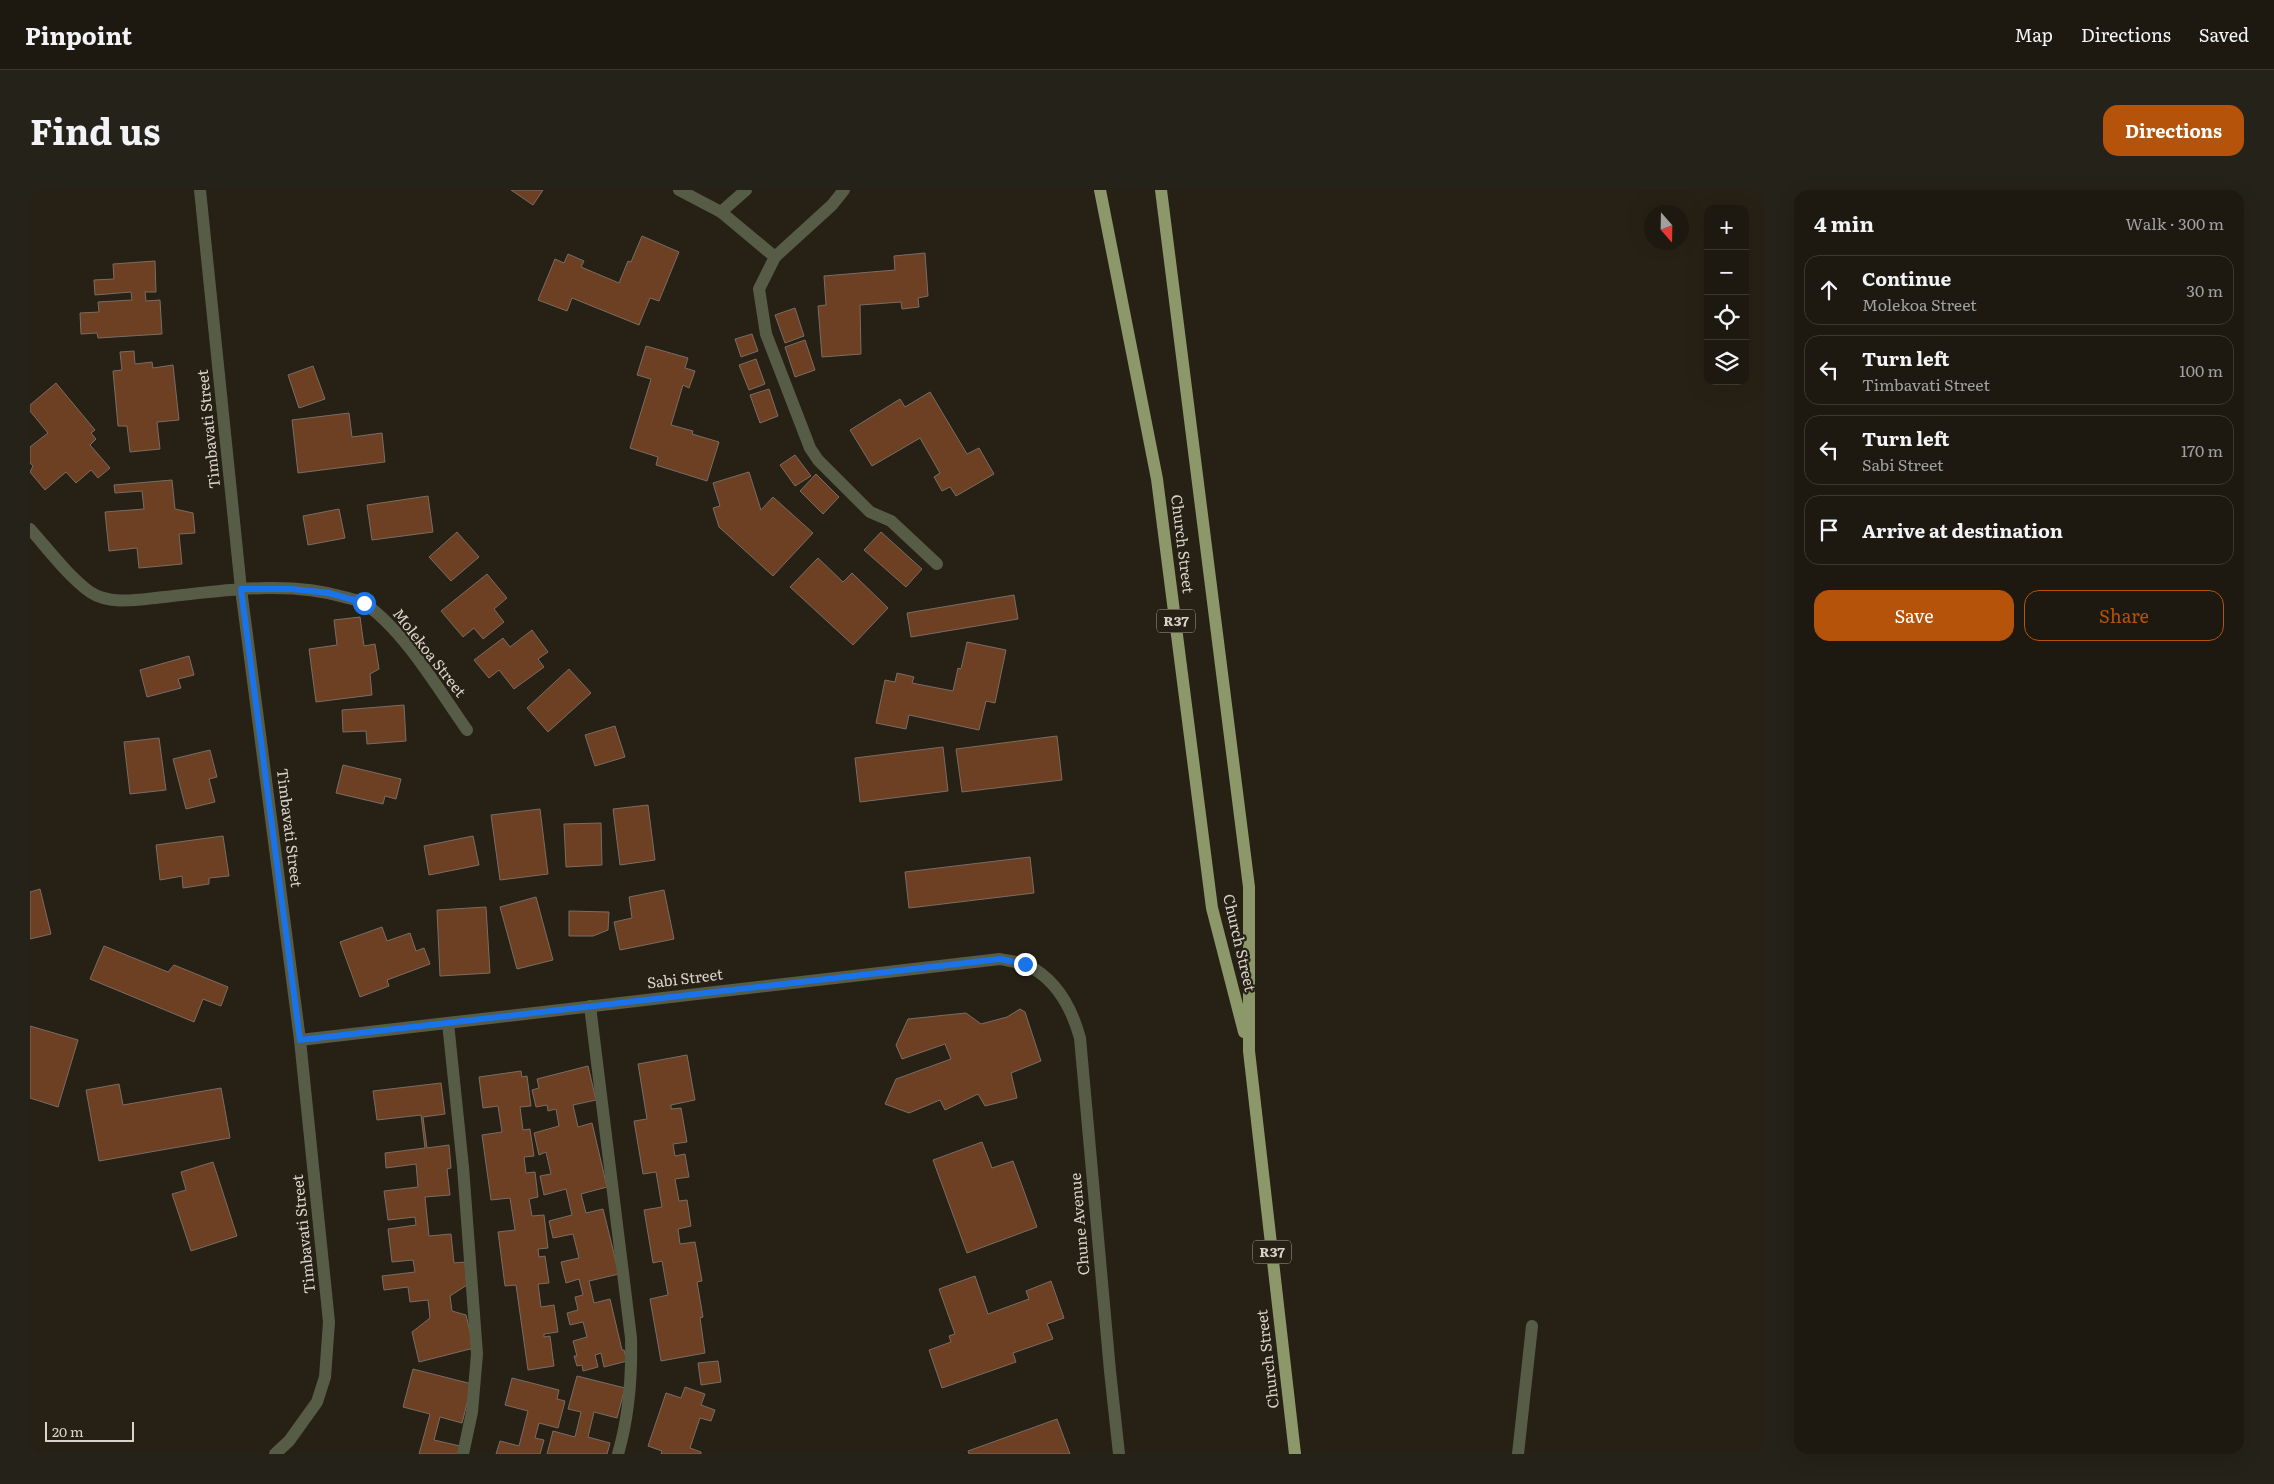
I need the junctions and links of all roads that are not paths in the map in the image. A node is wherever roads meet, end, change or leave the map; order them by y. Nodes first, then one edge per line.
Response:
1 (200, 190) edge
2 (679, 190) edge
3 (746, 190) edge
4 (844, 190) edge
5 (1100, 190) edge
6 (1161, 190) edge
7 (721, 212) junction
8 (774, 257) junction
9 (30, 529) edge
10 (937, 564) dead end
11 (241, 589) junction
12 (467, 730) dead end
13 (1062, 996) joint
14 (590, 1006) junction
15 (448, 1023) junction
16 (300, 1040) junction
17 (1249, 1051) junction
18 (1532, 1326) dead end
19 (275, 1454) edge
20 (463, 1454) edge
21 (618, 1454) edge
22 (1119, 1454) edge
23 (1295, 1454) edge
24 (1518, 1454) edge

1 - 11 street, Timbavati Street
2 - 7 street
3 - 7 street
4 - 8 street
5 - 17 main road, Church Street / R37
6 - 17 main road, Church Street / R37
7 - 8 street
8 - 10 street
9 - 11 street, Molekoa Street
11 - 12 street, Molekoa Street
11 - 16 street, Timbavati Street
13 - 14 street, Sabi Street
13 - 22 street, Chune Avenue
14 - 15 street, Sabi Street
14 - 21 street
15 - 16 street, Sabi Street
15 - 20 street
16 - 19 street, Timbavati Street
17 - 23 main road, Church Street / R37
18 - 24 street

